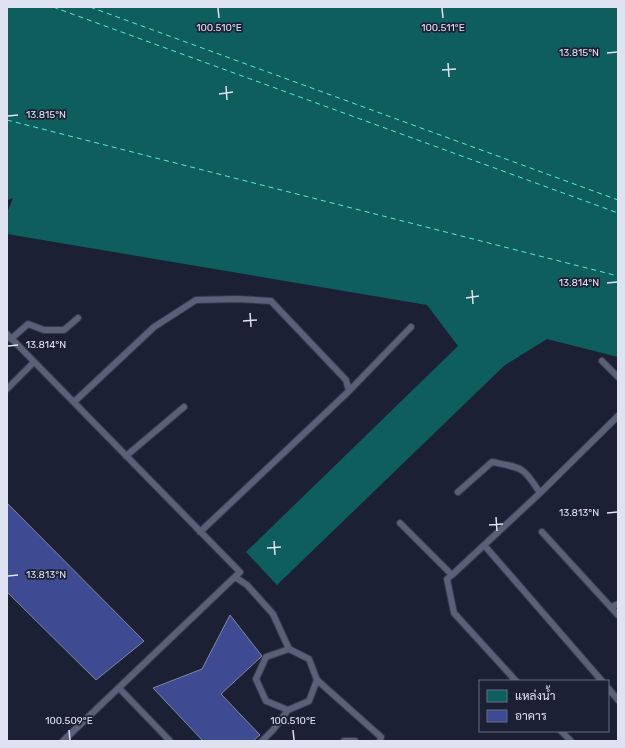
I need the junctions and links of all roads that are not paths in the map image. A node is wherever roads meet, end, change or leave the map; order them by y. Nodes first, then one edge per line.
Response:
1 (78, 318) dead end
2 (411, 327) dead end
3 (9, 336) edge
4 (34, 362) junction
5 (602, 362) dead end
6 (618, 377) edge
7 (7, 389) edge
8 (349, 391) junction
9 (74, 402) junction
10 (184, 406) dead end
11 (618, 416) edge
12 (126, 456) junction
13 (458, 492) dead end
14 (540, 493) junction
15 (400, 523) dead end
16 (200, 532) junction
17 (542, 532) dead end
18 (484, 545) junction
19 (452, 575) junction
20 (235, 577) junction
21 (618, 604) edge
22 (611, 607) junction
23 (618, 615) edge
24 (289, 650) junction
25 (317, 680) junction
26 (515, 680) edge
27 (601, 680) edge
28 (119, 688) junction
29 (609, 689) edge
30 (618, 700) edge
31 (288, 710) junction
32 (562, 732) edge
33 (63, 741) edge
34 (170, 741) edge
35 (262, 741) edge
36 (344, 741) edge
37 (355, 741) edge
38 (380, 741) edge
39 (570, 741) edge

1 - 3 lane
2 - 8 lane
3 - 4 lane
4 - 7 lane
4 - 9 lane
5 - 6 lane
8 - 9 lane
8 - 16 lane
9 - 12 lane
10 - 12 lane
11 - 14 lane
12 - 16 lane
13 - 14 lane
14 - 18 lane
15 - 19 lane
16 - 20 lane
17 - 22 lane
18 - 19 lane
18 - 27 lane
19 - 26 lane
20 - 24 lane
20 - 28 lane
21 - 22 lane
22 - 23 lane
24 - 25 lane
24 - 31 lane
25 - 31 lane
25 - 38 lane
28 - 33 lane
28 - 34 lane
29 - 30 lane
31 - 35 lane
32 - 39 lane
36 - 37 lane

